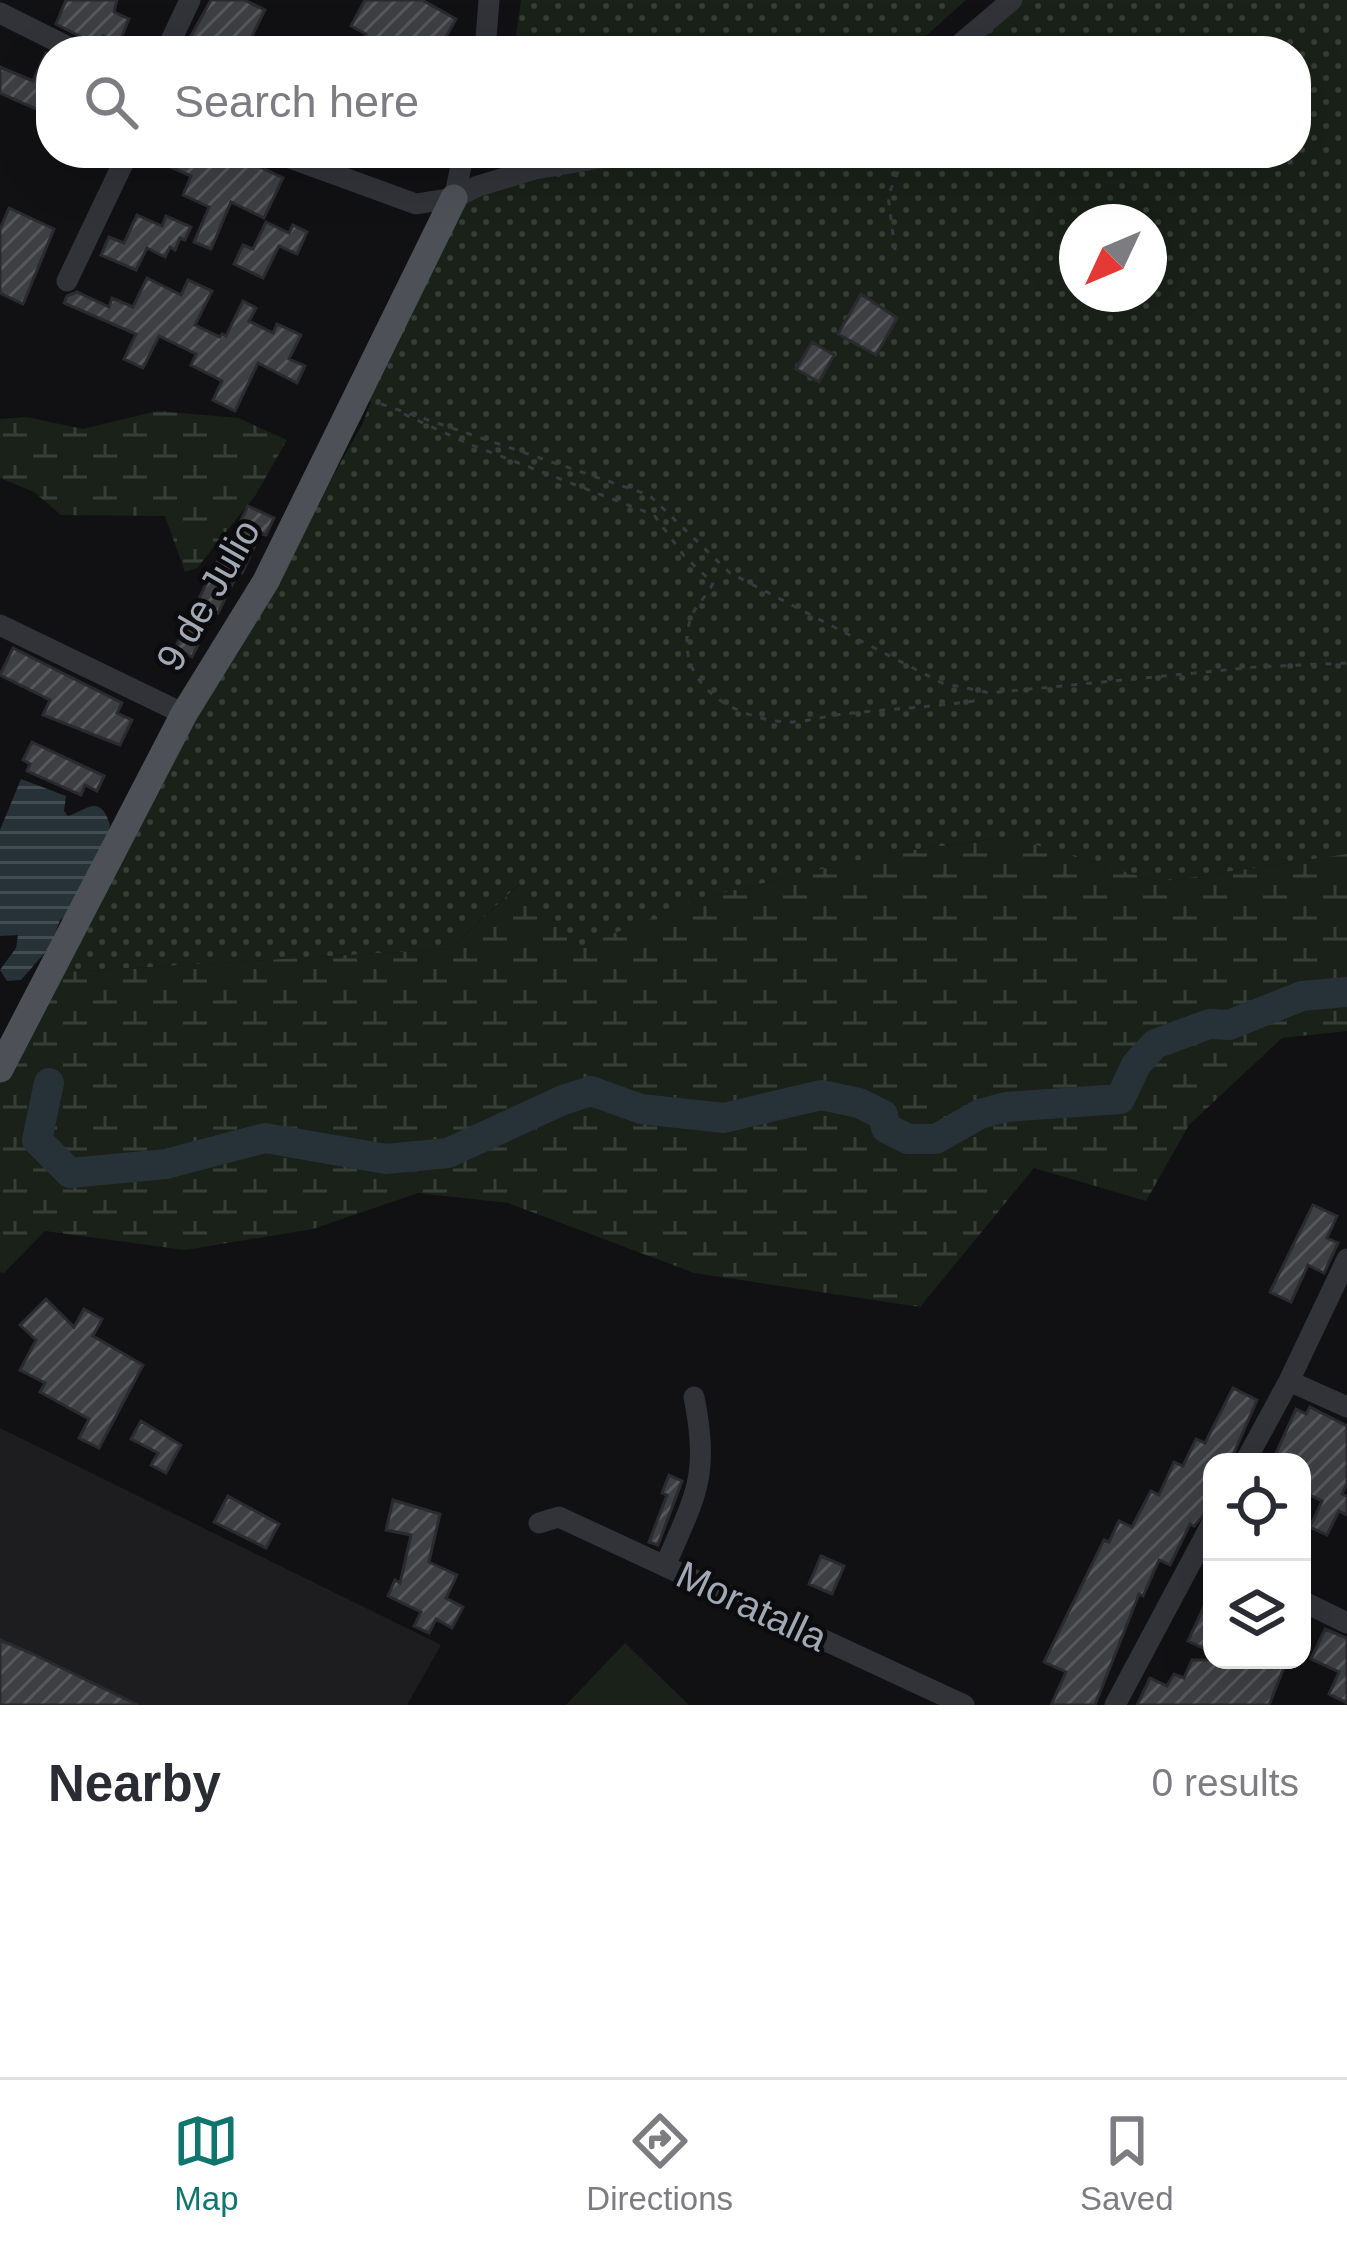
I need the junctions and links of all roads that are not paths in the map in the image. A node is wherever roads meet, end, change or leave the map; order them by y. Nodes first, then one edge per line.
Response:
1 (190, 0) edge
2 (489, 0) edge
3 (1012, 0) edge
4 (0, 14) edge
5 (45, 36) edge
6 (173, 36) edge
7 (486, 36) edge
8 (970, 36) edge
9 (121, 168) edge
10 (317, 168) edge
11 (461, 168) edge
12 (541, 168) edge
13 (454, 198) junction
14 (67, 281) dead end
15 (0, 625) edge
16 (184, 714) junction
17 (0, 1069) edge
18 (1347, 1259) edge
19 (1289, 1381) junction
20 (694, 1397) dead end
21 (1347, 1407) edge
22 (1250, 1453) edge
23 (539, 1523) dead end
24 (1203, 1556) edge
25 (665, 1566) junction
26 (1311, 1605) edge
27 (1347, 1623) edge
28 (964, 1705) edge
29 (1115, 1705) edge

1 - 6 street
2 - 7 street
3 - 8 street
4 - 5 street
9 - 14 street
10 - 13 street
11 - 13 street, 9 de Julio
12 - 13 street
13 - 16 main road, 9 de Julio
15 - 16 street
16 - 17 main road, 9 de Julio
18 - 19 street
19 - 21 street
19 - 22 street
20 - 25 street
23 - 25 street, Moratalla
24 - 29 street
25 - 28 street, Moratalla
26 - 27 street

